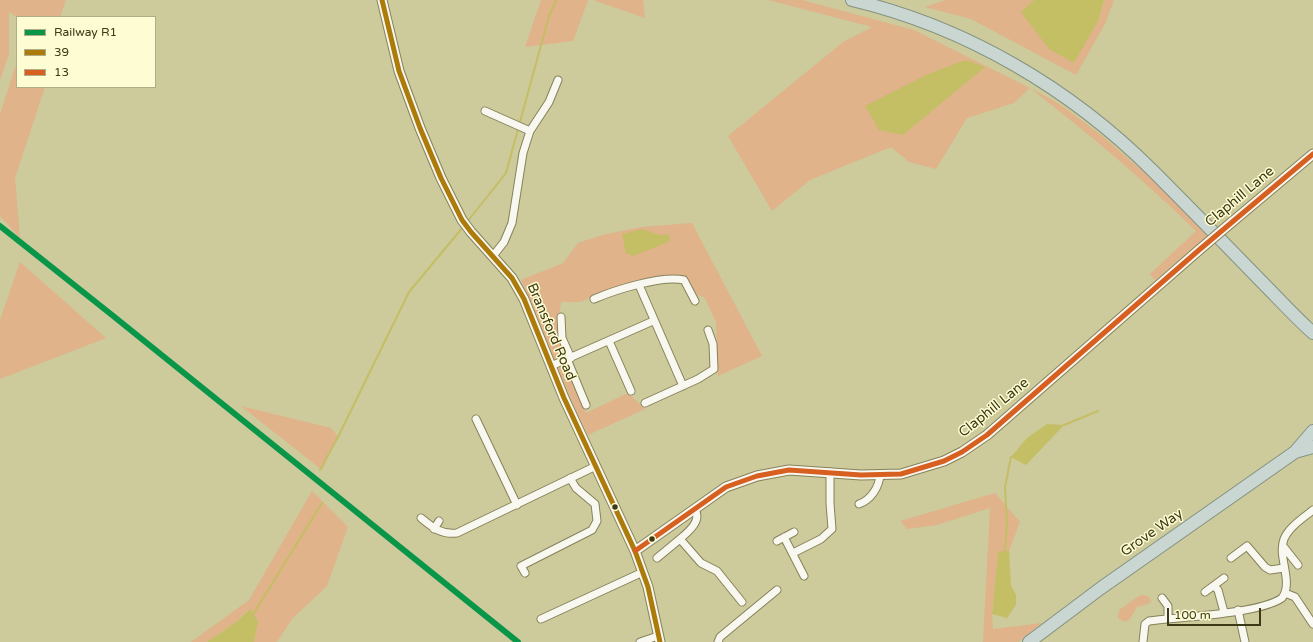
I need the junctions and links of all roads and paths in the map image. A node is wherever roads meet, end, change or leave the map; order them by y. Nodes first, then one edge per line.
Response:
1 (382, 0) edge
2 (852, 0) edge
3 (558, 80) dead end
4 (484, 111) dead end
5 (530, 131) junction
6 (1313, 154) edge
7 (493, 256) junction
8 (639, 285) junction
9 (594, 299) dead end
10 (695, 301) dead end
11 (561, 317) dead end
12 (653, 321) junction
13 (1309, 329) edge
14 (708, 330) dead end
15 (1313, 339) edge
16 (609, 341) junction
17 (569, 358) junction
18 (551, 366) junction
19 (683, 386) junction
20 (631, 390) dead end
21 (645, 403) dead end
22 (586, 404) dead end
23 (476, 419) dead end
24 (1313, 430) edge
25 (1313, 447) edge
26 (1295, 452) junction
27 (596, 466) junction
28 (830, 472) junction
29 (880, 475) junction
30 (570, 478) junction
31 (859, 504) dead end
32 (516, 505) junction
33 (695, 510) junction
34 (1313, 510) edge
35 (421, 518) dead end
36 (439, 521) dead end
37 (434, 528) junction
38 (794, 532) dead end
39 (784, 537) junction
40 (680, 539) junction
41 (777, 541) dead end
42 (1283, 546) junction
43 (635, 551) junction
44 (793, 554) junction
45 (657, 558) dead end
46 (1232, 558) dead end
47 (1298, 565) dead end
48 (1284, 568) junction
49 (644, 572) junction
50 (525, 573) dead end
51 (804, 576) dead end
52 (1224, 578) dead end
53 (1214, 586) junction
54 (777, 590) dead end
55 (1205, 592) dead end
56 (1285, 593) junction
57 (1162, 598) dead end
58 (742, 602) dead end
59 (1238, 610) junction
60 (1224, 612) junction
61 (1168, 618) junction
62 (541, 619) dead end
63 (1313, 624) edge
64 (659, 639) edge
65 (640, 642) edge
66 (718, 642) edge
67 (1029, 642) edge
68 (1143, 642) edge
69 (1245, 642) edge

1 - 7 street, Bransford Road
2 - 13 highway
3 - 5 street
4 - 5 street
5 - 7 street
6 - 29 street, Claphill Lane, bridge
7 - 18 street, Bransford Road
8 - 9 street
8 - 10 street
8 - 12 street
11 - 17 street
12 - 16 street
12 - 19 street
13 - 15 highway
14 - 19 street
16 - 17 street
16 - 20 street
17 - 18 street
17 - 22 street
18 - 27 street, Bransford Road
19 - 21 street
23 - 32 street
24 - 26 highway, Grove Way
25 - 26 highway, Grove Way
26 - 67 highway, Grove Way
27 - 30 street
27 - 43 street, Bransford Road
28 - 29 street, Claphill Lane
28 - 33 street, Claphill Lane
28 - 44 street
29 - 31 street
30 - 32 street
30 - 50 street
32 - 37 street
33 - 40 street
33 - 43 street, Claphill Lane
34 - 42 street
35 - 37 street
36 - 37 street
38 - 39 street
39 - 41 street
39 - 44 street
40 - 45 street
40 - 58 street
42 - 47 street
42 - 48 street
43 - 49 street, Bransford Road
44 - 51 street
46 - 48 street
48 - 56 street
49 - 62 street
49 - 64 street, Bransford Road
52 - 53 street
53 - 55 street
53 - 60 street
54 - 66 street
56 - 59 street
56 - 63 street
57 - 61 street
59 - 60 street
59 - 69 street
60 - 61 street
61 - 68 street
64 - 65 street

